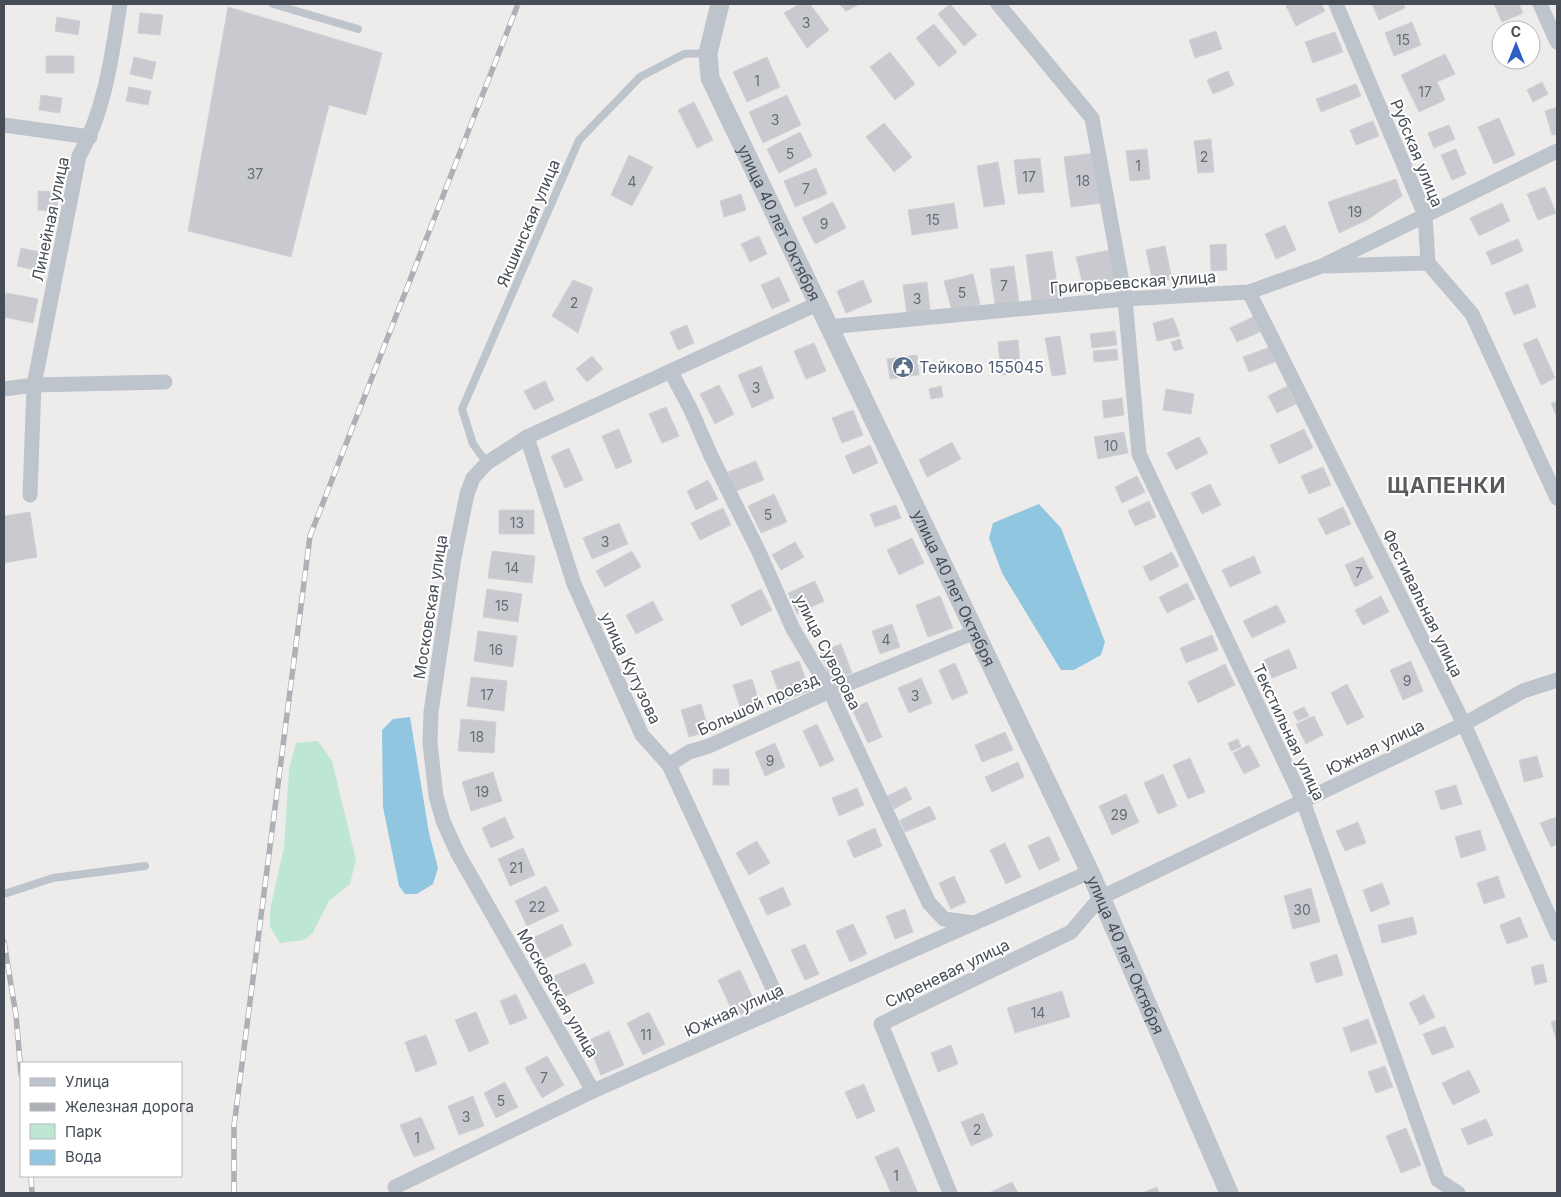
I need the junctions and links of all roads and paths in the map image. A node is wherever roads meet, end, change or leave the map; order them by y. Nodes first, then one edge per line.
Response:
1 (120, 4) edge
2 (273, 4) edge
3 (720, 4) edge
4 (998, 4) edge
5 (1336, 4) edge
6 (1540, 4) edge
7 (358, 29) dead end
8 (1557, 42) edge
9 (708, 53) junction
10 (4, 125) edge
11 (90, 137) junction
12 (1557, 150) edge
13 (1424, 215) junction
14 (1428, 263) junction
15 (1322, 266) junction
16 (1249, 292) junction
17 (1125, 299) junction
18 (817, 304) junction
19 (828, 327) junction
20 (671, 372) junction
21 (165, 382) dead end
22 (34, 385) junction
23 (4, 389) edge
24 (527, 437) junction
25 (487, 463) junction
26 (30, 495) dead end
27 (1557, 498) edge
28 (975, 632) junction
29 (1557, 680) edge
30 (830, 691) junction
31 (1464, 724) junction
32 (668, 765) junction
33 (1303, 801) junction
34 (145, 866) dead end
35 (1090, 872) junction
36 (4, 894) edge
37 (1100, 898) junction
38 (974, 923) junction
39 (1557, 934) edge
40 (782, 1008) junction
41 (593, 1091) junction
42 (395, 1187) dead end
43 (950, 1193) edge
44 (1229, 1193) edge
45 (1458, 1193) edge

1 - 11 street, Линейная улица
2 - 7 lane
3 - 9 street, улица 40 лет Октября
4 - 17 street, Текстильная улица
5 - 13 street, Рубская улица
6 - 8 street
9 - 18 street, улица 40 лет Октября
9 - 25 lane, Якшинская улица
10 - 11 street
11 - 22 street, Линейная улица
12 - 13 street, Григорьевская улица
13 - 14 street, Рубская улица
13 - 15 street, Григорьевская улица
14 - 15 street
14 - 27 street
15 - 16 street, Григорьевская улица
16 - 17 street, Григорьевская улица
16 - 31 street, Фестивальная улица
17 - 19 street, Григорьевская улица
17 - 33 street, Текстильная улица
18 - 19 street, улица 40 лет Октября
18 - 20 street, Московская улица
19 - 28 street, улица 40 лет Октября
20 - 24 street, Московская улица
20 - 30 street, улица Суворова
21 - 22 street
22 - 23 street
22 - 26 street, Линейная улица
24 - 25 street, Московская улица
24 - 32 street, улица Кутузова
25 - 41 street, Московская улица
28 - 30 street, Большой проезд
28 - 35 street, улица 40 лет Октября
29 - 31 street, Южная улица
30 - 32 street, Большой проезд
30 - 38 street, улица Суворова
31 - 33 street, Южная улица
31 - 39 street, Фестивальная улица
32 - 40 street, улица Кутузова
33 - 37 street, Южная улица
33 - 45 street, Текстильная улица
34 - 36 lane
35 - 37 street, улица 40 лет Октября
35 - 38 street, Южная улица
37 - 43 street, Сиреневая улица
37 - 44 street, улица 40 лет Октября
38 - 40 street, Южная улица
40 - 41 street, Южная улица
41 - 42 street, Южная улица

